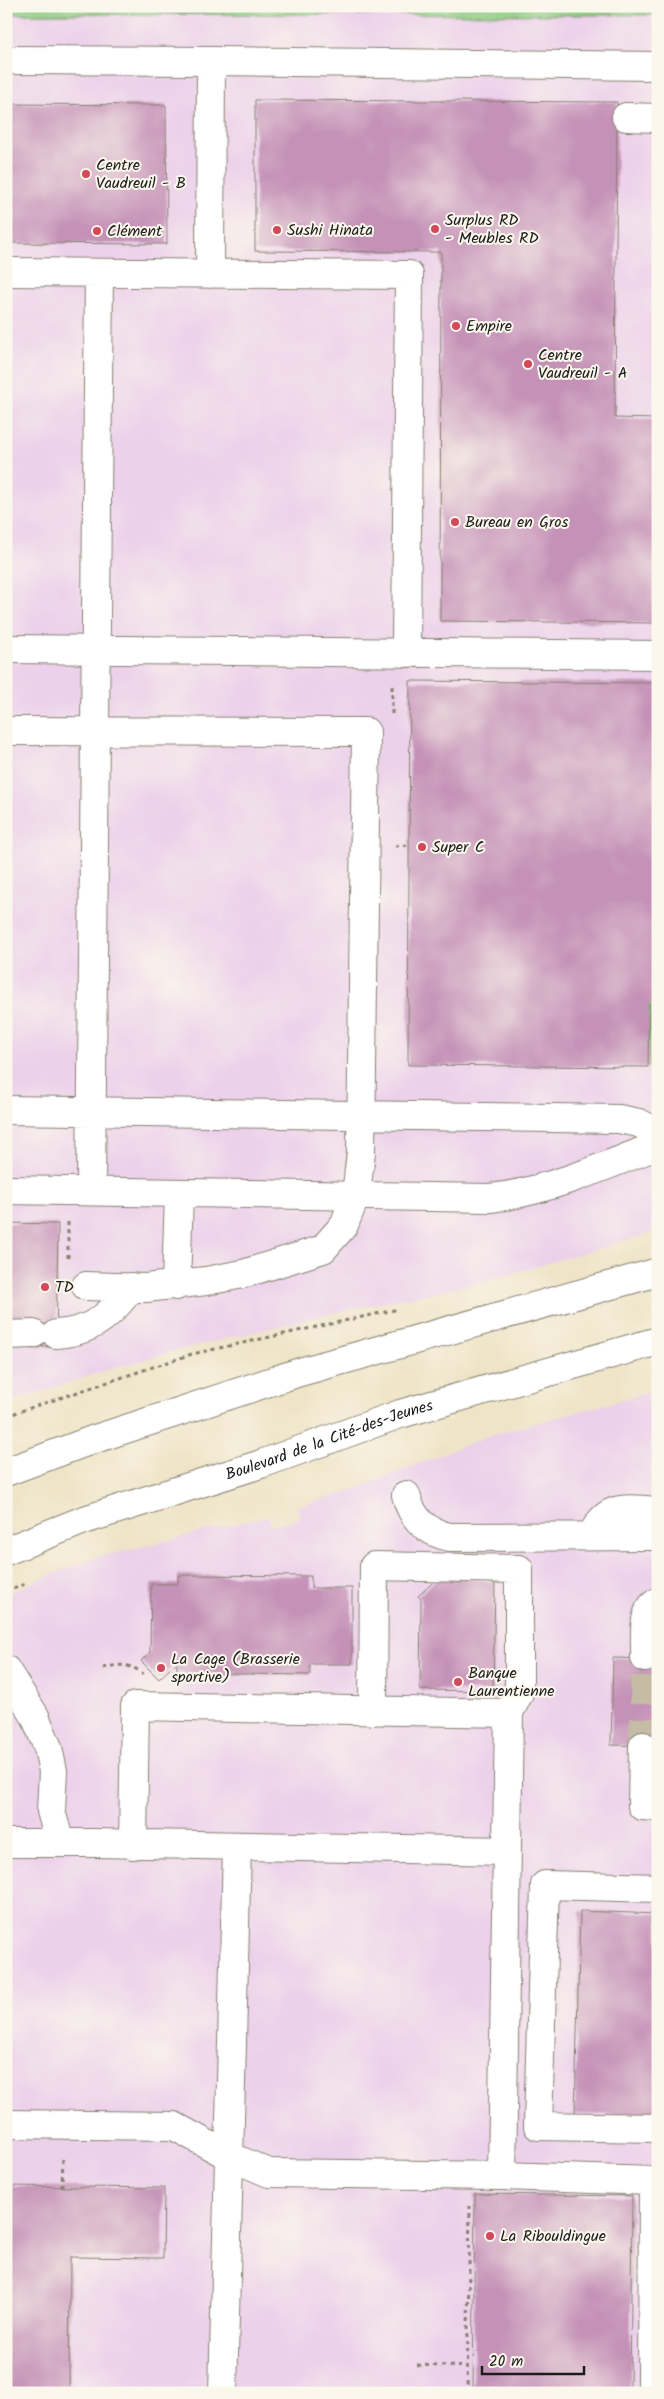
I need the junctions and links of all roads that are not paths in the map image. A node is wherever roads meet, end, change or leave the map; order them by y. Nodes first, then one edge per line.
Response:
1 (6, 60) edge
2 (211, 62) junction
3 (658, 66) edge
4 (626, 118) dead end
5 (658, 118) edge
6 (6, 272) edge
7 (99, 273) junction
8 (210, 274) junction
9 (6, 648) edge
10 (95, 649) junction
11 (406, 653) junction
12 (658, 655) edge
13 (6, 731) edge
14 (94, 732) junction
15 (6, 1110) edge
16 (92, 1113) junction
17 (362, 1116) junction
18 (658, 1133) edge
19 (658, 1145) edge
20 (6, 1190) edge
21 (91, 1192) junction
22 (179, 1193) junction
23 (356, 1195) junction
24 (658, 1272) edge
25 (86, 1286) dead end
26 (176, 1286) junction
27 (132, 1287) junction
28 (6, 1335) edge
29 (658, 1340) edge
30 (6, 1472) edge
31 (406, 1495) dead end
32 (658, 1511) edge
33 (592, 1536) junction
34 (658, 1536) edge
35 (6, 1551) edge
36 (658, 1602) edge
37 (645, 1658) tunnel mouth
38 (6, 1670) edge
39 (373, 1711) junction
40 (510, 1713) junction
41 (643, 1746) tunnel mouth
42 (658, 1807) edge
43 (60, 1843) junction
44 (6, 1844) edge
45 (134, 1845) junction
46 (237, 1847) junction
47 (507, 1851) junction
48 (658, 1888) edge
49 (6, 2124) edge
50 (658, 2128) edge
51 (229, 2156) junction
52 (502, 2176) junction
53 (223, 2393) edge
54 (652, 2393) edge

1 - 2 main road
2 - 3 main road
2 - 8 main road
4 - 5 main road
6 - 7 main road
7 - 8 main road
7 - 10 main road
8 - 11 main road
9 - 10 main road
10 - 11 main road
10 - 14 main road
11 - 12 main road
13 - 14 main road
14 - 16 main road
14 - 17 main road
15 - 16 main road
16 - 17 main road
16 - 21 main road
17 - 18 main road
17 - 23 main road
19 - 23 main road
20 - 21 main road
21 - 22 main road
22 - 23 main road
22 - 26 main road
23 - 26 main road
24 - 30 main road
25 - 27 main road
26 - 27 main road
27 - 28 main road
29 - 35 main road, Boulevard de la Cité-des-Jeunes
31 - 33 main road
32 - 33 main road
33 - 34 main road
36 - 37 main road
38 - 43 main road
39 - 40 main road
39 - 40 main road
39 - 45 main road
40 - 47 main road
41 - 42 main road
43 - 44 main road
43 - 45 main road
45 - 46 main road
46 - 47 main road
46 - 51 main road
47 - 52 main road
48 - 50 main road
49 - 51 main road
51 - 52 main road
51 - 53 main road
52 - 54 main road

